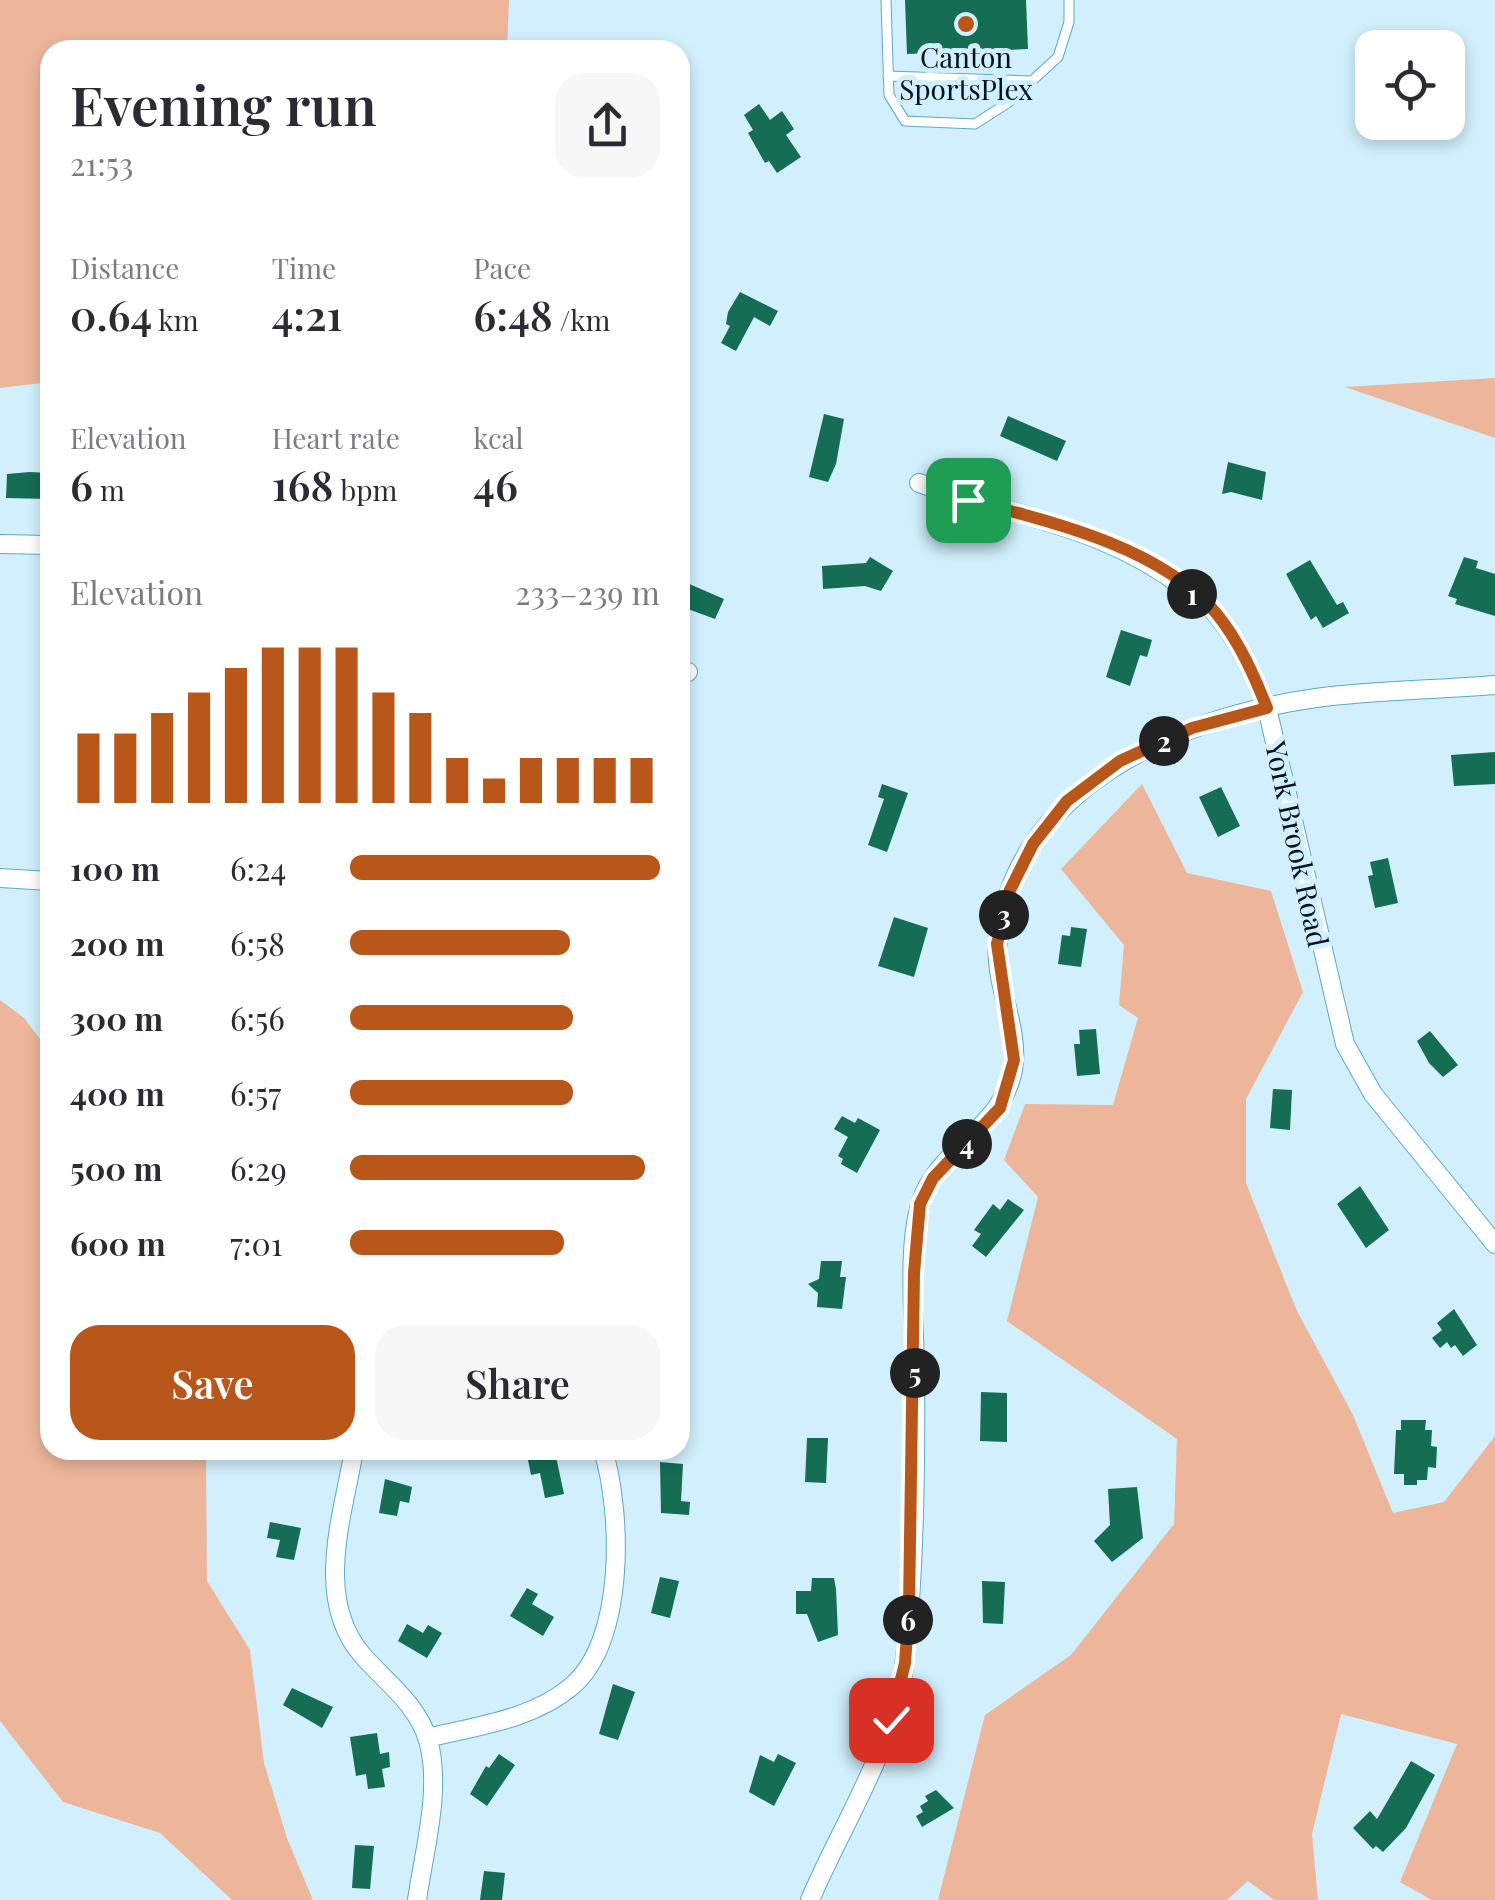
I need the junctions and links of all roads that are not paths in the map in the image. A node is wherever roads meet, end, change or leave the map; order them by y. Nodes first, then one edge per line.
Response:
1 (886, 0) edge
2 (1069, 0) edge
3 (888, 76) junction
4 (1030, 81) junction
5 (920, 482) dead end
6 (0, 544) edge
7 (40, 544) edge
8 (1495, 685) edge
9 (1267, 708) junction
10 (0, 878) edge
11 (40, 880) edge
12 (1495, 1244) edge
13 (352, 1460) edge
14 (605, 1460) edge
15 (428, 1738) junction
16 (417, 1900) edge
17 (810, 1900) edge

1 - 3 lane
2 - 4 lane
3 - 4 lane
3 - 4 lane
5 - 9 street, York Brook Road
6 - 7 street
8 - 9 street
9 - 12 street, York Brook Road
9 - 17 street
10 - 11 street
13 - 15 street
14 - 15 street
15 - 16 street

